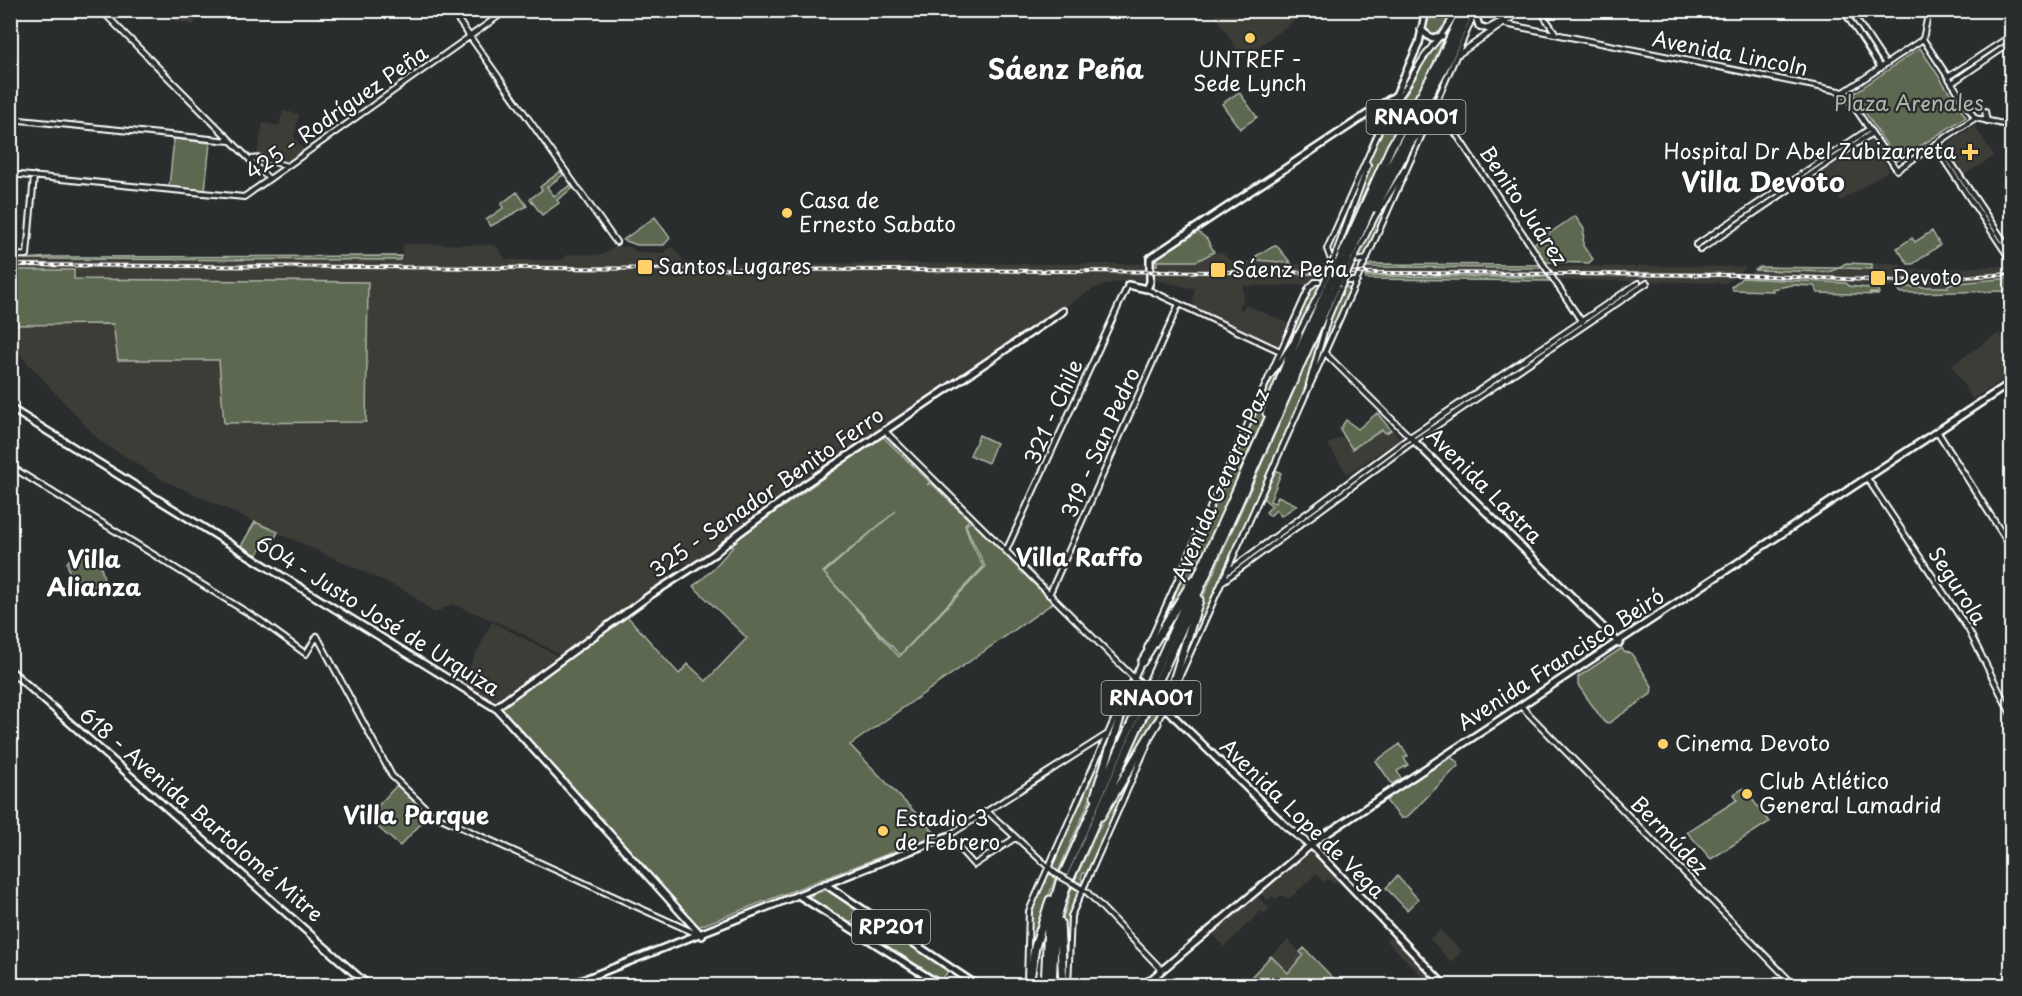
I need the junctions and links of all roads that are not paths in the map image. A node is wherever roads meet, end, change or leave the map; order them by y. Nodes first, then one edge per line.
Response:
1 (100, 10) edge
2 (451, 10) edge
3 (507, 10) edge
4 (1426, 10) edge
5 (1456, 10) edge
6 (1462, 10) edge
7 (1523, 10) edge
8 (1540, 10) edge
9 (1843, 10) edge
10 (1850, 10) edge
11 (1929, 10) edge
12 (1512, 11) edge
13 (1473, 12) edge
14 (1512, 19) junction
15 (1505, 24) junction
16 (1514, 26) junction
17 (1421, 30) junction
18 (1556, 35) junction
19 (2012, 35) edge
20 (470, 36) junction
21 (1442, 36) junction
22 (1923, 39) junction
23 (2012, 42) edge
24 (1458, 55) junction
25 (1886, 64) junction
26 (1881, 68) junction
27 (1948, 77) junction
28 (1952, 83) junction
29 (1844, 92) junction
30 (1384, 103) junction
31 (1435, 107) junction
32 (1388, 111) junction
33 (1985, 111) dead end
34 (10, 118) edge
35 (1975, 118) junction
36 (1988, 121) junction
37 (2012, 126) edge
38 (1871, 131) junction
39 (231, 141) junction
40 (1936, 144) junction
41 (1371, 149) junction
42 (251, 159) junction
43 (1412, 159) junction
44 (287, 166) junction
45 (10, 174) edge
46 (34, 176) junction
47 (269, 179) junction
48 (1363, 225) junction
49 (616, 242) dead end
50 (1696, 245) dead end
51 (1700, 250) dead end
52 (2012, 254) edge
53 (10, 256) edge
54 (1368, 258) junction
55 (1344, 259) junction
56 (2012, 262) edge
57 (1357, 281) junction
58 (1638, 283) dead end
59 (1333, 284) junction
60 (1647, 284) dead end
61 (1128, 285) joint
62 (1147, 289) junction
63 (1179, 304) junction
64 (1063, 311) dead end
65 (1583, 323) junction
66 (1298, 335) junction
67 (1280, 351) junction
68 (1325, 353) junction
69 (1269, 377) junction
70 (2012, 381) edge
71 (1307, 394) junction
72 (10, 408) edge
73 (884, 430) junction
74 (1937, 431) junction
75 (1412, 439) junction
76 (1256, 447) junction
77 (10, 466) edge
78 (1867, 478) junction
79 (2012, 549) edge
80 (1007, 550) junction
81 (1208, 561) junction
82 (1226, 573) junction
83 (1221, 583) junction
84 (1049, 595) junction
85 (1619, 643) junction
86 (1142, 662) junction
87 (10, 670) edge
88 (1134, 678) junction
89 (1130, 687) junction
90 (1166, 704) junction
91 (1521, 706) junction
92 (495, 708) junction
93 (2012, 716) edge
94 (1157, 723) junction
95 (1107, 735) junction
96 (988, 812) junction
97 (1088, 821) junction
98 (1090, 833) junction
99 (948, 836) junction
100 (1015, 838) junction
101 (953, 845) junction
102 (1309, 846) junction
103 (1048, 869) junction
104 (1060, 882) junction
105 (826, 885) junction
106 (1084, 889) junction
107 (801, 897) junction
108 (1062, 899) junction
109 (700, 935) junction
110 (1162, 970) junction
111 (369, 986) edge
112 (567, 986) edge
113 (575, 986) edge
114 (942, 986) edge
115 (978, 986) edge
116 (1028, 986) edge
117 (1045, 986) edge
118 (1052, 986) edge
119 (1063, 986) edge
120 (1068, 986) edge
121 (1143, 986) edge
122 (1445, 986) edge
123 (1795, 986) edge

1 - 39 street
2 - 20 street
3 - 20 street, 425 - Rodríguez Peña
4 - 17 main road
5 - 21 street
6 - 55 highway, Avenida General Paz / RNA001
7 - 14 street
8 - 18 street
9 - 26 street
10 - 25 street
11 - 22 street
12 - 13 main road
12 - 14 main road
13 - 24 street, Avenida General Paz
13 - 48 highway, Avenida General Paz / RNA001
14 - 15 street
14 - 16 street
15 - 16 street, Avenida Lincoln
15 - 24 street
16 - 18 street, Avenida Lincoln
17 - 21 main road
17 - 30 main road
18 - 29 street, Avenida Lincoln
19 - 27 street
20 - 44 street, 425 - Rodríguez Peña
20 - 49 street
21 - 32 street
22 - 25 street
22 - 27 street
23 - 28 street
24 - 31 street, Avenida General Paz
25 - 26 street
26 - 29 street
27 - 28 street
28 - 35 street
29 - 38 street
30 - 32 street
30 - 62 main road
31 - 43 street, Avenida General Paz
31 - 48 highway
31 - 65 street, Benito Juárez
32 - 41 street
33 - 36 street
34 - 39 street
35 - 36 street
35 - 40 street
36 - 37 street
38 - 40 street
38 - 50 street
38 - 51 street
39 - 42 street
40 - 52 street
40 - 56 street
41 - 55 street, Avenida General Paz
41 - 55 street
42 - 44 street
42 - 47 street
43 - 54 street, Avenida General Paz
43 - 55 street, Avenida General Paz
44 - 47 street, 425 - Rodríguez Peña
45 - 46 street
46 - 47 street, 425 - Rodríguez Peña
46 - 53 street
48 - 55 highway, Avenida General Paz / RNA001
54 - 55 street
54 - 57 street, Avenida General Paz
55 - 59 highway, Avenida General Paz / RNA001, bridge
55 - 59 street, Avenida General Paz, bridge
57 - 59 street
57 - 68 street, Avenida General Paz
58 - 65 street
59 - 66 street, Avenida General Paz
59 - 67 street
59 - 71 street, Avenida General Paz
59 - 76 highway, Avenida General Paz / RNA001
59 - 81 highway, Avenida General Paz / RNA001
60 - 65 street
61 - 62 main road
61 - 80 street, 321 - Chile
62 - 63 street
63 - 67 street
63 - 84 street, 319 - San Pedro
64 - 73 main road, 325 - Senador Benito Ferro
65 - 75 street
66 - 69 street, Avenida General Paz
66 - 76 highway
67 - 69 street
68 - 71 street, Avenida General Paz
68 - 75 street, Avenida Lastra
69 - 86 street
70 - 74 main road, Avenida Francisco Beiró
71 - 82 street, Avenida General Paz
72 - 92 main road, 604 - Justo José de Urquiza
73 - 80 street
73 - 92 main road, 325 - Senador Benito Ferro
74 - 78 main road, Avenida Francisco Beiró
74 - 79 street
75 - 82 street
75 - 83 street
75 - 85 main road, Avenida Lastra
76 - 81 highway, Avenida General Paz / RNA001
77 - 109 street
78 - 85 main road, Avenida Francisco Beiró
78 - 93 street, Segurola
80 - 84 street
81 - 86 highway
81 - 90 highway
81 - 97 highway, Avenida General Paz / RNA001
81 - 98 highway, Avenida General Paz / RNA001
82 - 83 street, Avenida General Paz
83 - 90 street, Avenida General Paz
84 - 88 street
85 - 91 main road, Avenida Francisco Beiró
86 - 88 street
87 - 111 main road, 618 - Avenida Bartolomé Mitre
88 - 89 street
88 - 90 main road, Avenida Lope de Vega, bridge
89 - 95 street
89 - 97 highway
90 - 94 street, Avenida General Paz
90 - 102 main road, Avenida Lope de Vega
91 - 102 main road, Avenida Francisco Beiró
91 - 123 street, Bermúdez
92 - 109 main road, 604 - Justo José de Urquiza
94 - 98 highway
94 - 106 street, Avenida General Paz
95 - 96 street
95 - 103 street
96 - 99 street
96 - 100 street
97 - 104 highway, Avenida General Paz / RNA001
98 - 108 highway, Avenida General Paz / RNA001
99 - 101 street
99 - 105 main road
100 - 101 street
100 - 103 street
101 - 105 main road
102 - 110 main road, Avenida Francisco Beiró
102 - 122 main road, Avenida Lope de Vega
103 - 106 street, bridge
103 - 116 street
104 - 116 highway
104 - 117 highway, Avenida General Paz / RNA001
105 - 107 main road
105 - 109 main road
105 - 115 main road, RP201
106 - 110 street
106 - 120 street, Avenida General Paz
107 - 109 main road
107 - 114 main road, RP201
108 - 118 highway, Avenida General Paz / RNA001
108 - 119 highway
109 - 112 main road
109 - 113 main road
110 - 121 main road, Avenida Francisco Beiró

